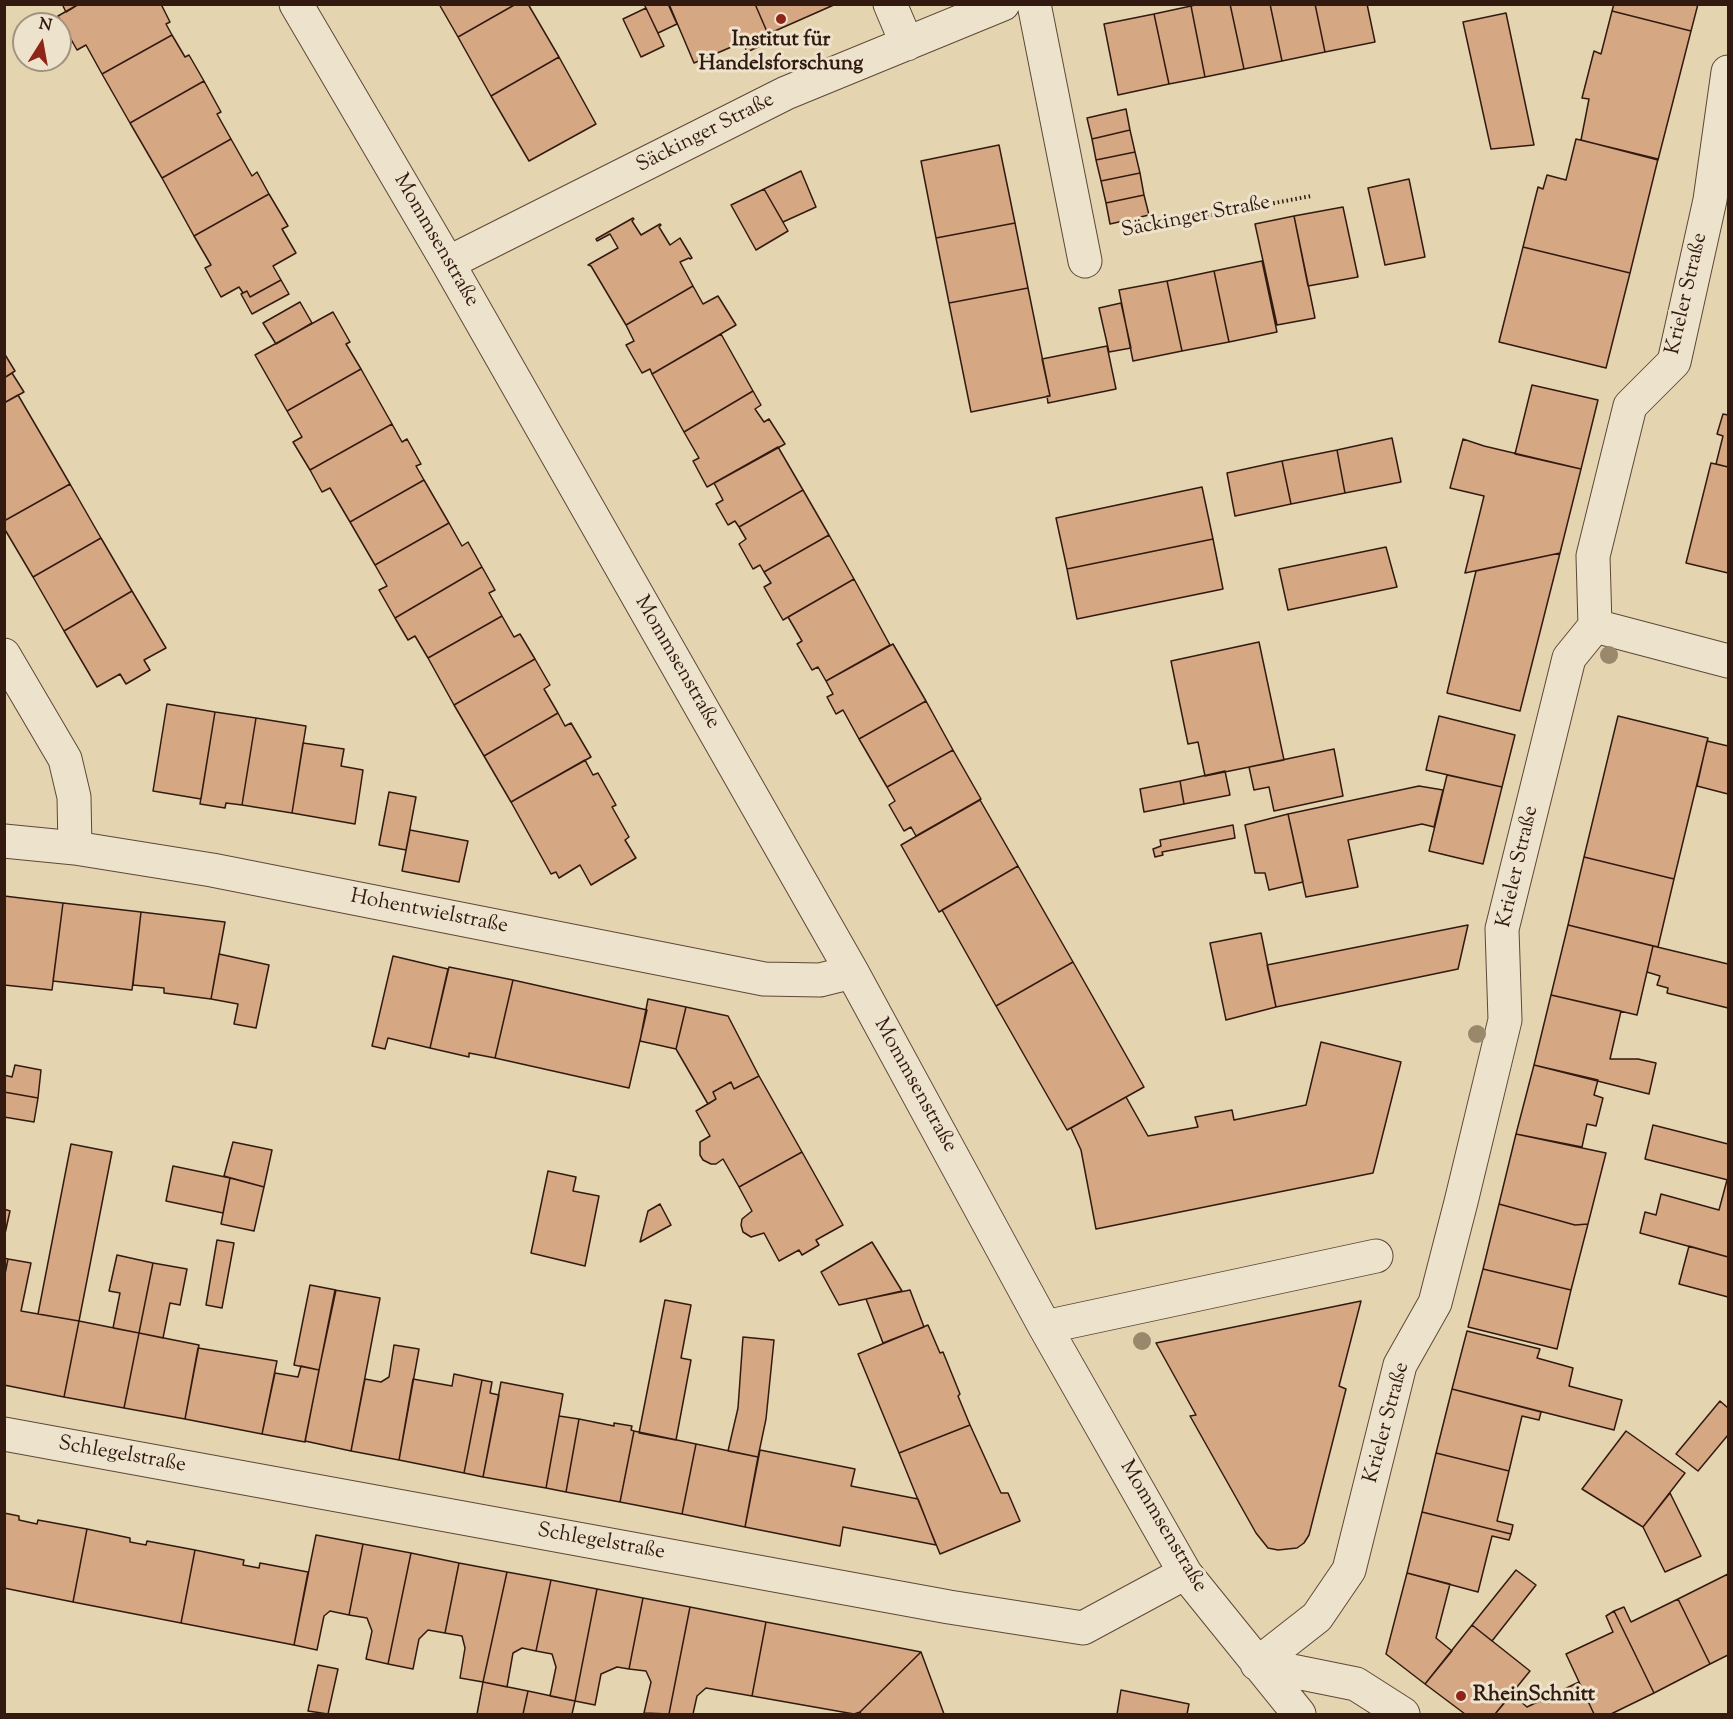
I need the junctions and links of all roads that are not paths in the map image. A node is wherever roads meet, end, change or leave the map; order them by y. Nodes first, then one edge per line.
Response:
1 (296, 4) edge
2 (890, 4) edge
3 (1003, 4) edge
4 (1034, 4) edge
5 (907, 44) junction
6 (1728, 72) edge
7 (1083, 251) road end
8 (448, 263) junction
9 (1595, 626) junction
10 (4, 655) edge
11 (1728, 661) edge
12 (4, 841) edge
13 (75, 849) junction
14 (852, 972) junction
15 (1376, 1256) dead end
16 (1045, 1327) junction
17 (4, 1434) edge
18 (1185, 1573) junction
19 (1257, 1664) junction
20 (1299, 1714) edge
21 (1403, 1714) edge

1 - 8 street, Mommsenstraße
2 - 5 street
3 - 5 street, Säckinger Straße
4 - 7 street
5 - 8 street, Säckinger Straße
6 - 9 street, Krieler Straße
8 - 14 street, Mommsenstraße
9 - 11 street
9 - 19 street, Krieler Straße
10 - 13 street
12 - 13 street, Hohentwielstraße
13 - 14 street, Hohentwielstraße
14 - 16 street, Mommsenstraße
15 - 16 street
16 - 18 street, Mommsenstraße
17 - 18 street, Schlegelstraße
18 - 19 street, Mommsenstraße
19 - 20 street, Mommsenstraße
19 - 21 street

